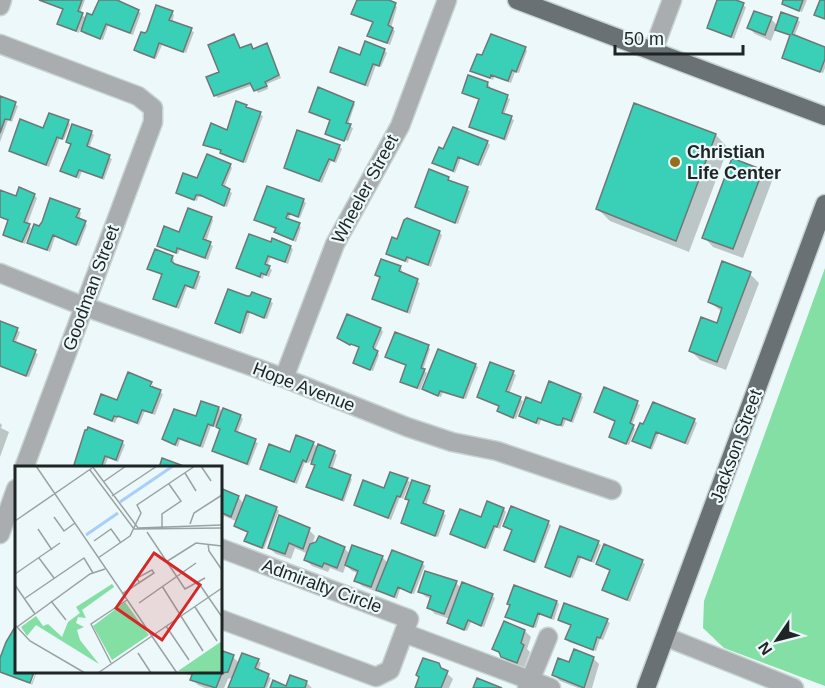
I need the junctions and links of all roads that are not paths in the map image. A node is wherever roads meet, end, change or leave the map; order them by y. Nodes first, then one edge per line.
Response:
1 (2, 0) edge
2 (447, 0) edge
3 (517, 0) edge
4 (672, 0) edge
5 (0, 6) edge
6 (0, 44) edge
7 (652, 51) junction
8 (825, 116) edge
9 (825, 204) edge
10 (0, 273) edge
11 (83, 306) junction
12 (284, 378) junction
13 (25, 466) edge
14 (15, 490) edge
15 (612, 490) dead end
16 (5, 505) edge
17 (0, 534) edge
18 (222, 549) edge
19 (222, 620) edge
20 (404, 633) junction
21 (548, 637) dead end
22 (666, 637) junction
23 (529, 684) edge
24 (551, 688) edge
25 (646, 688) edge
26 (794, 688) edge

1 - 5 street
2 - 12 street, Wheeler Street
3 - 7 main road
4 - 7 street
6 - 11 street, Goodman Street
7 - 8 main road
9 - 22 main road, Jackson Street
10 - 11 street, Hope Avenue
11 - 12 street, Hope Avenue
11 - 13 street, Goodman Street
12 - 15 street, Hope Avenue
14 - 16 street
16 - 17 street
18 - 20 street, Admiralty Circle
19 - 20 street
20 - 23 street
21 - 23 street
22 - 25 main road, Jackson Street
22 - 26 street
23 - 24 street

